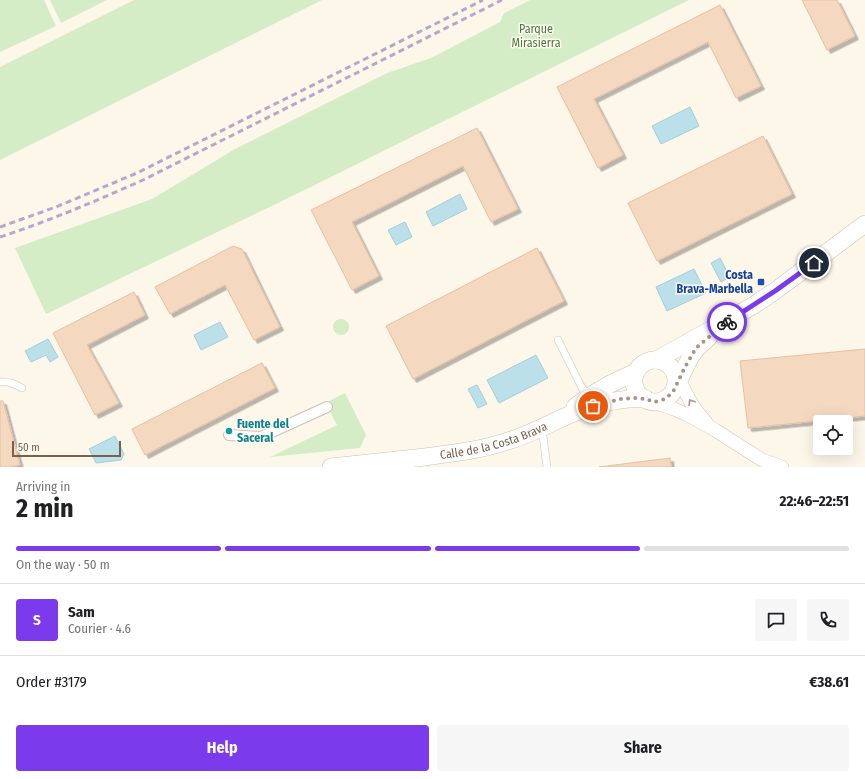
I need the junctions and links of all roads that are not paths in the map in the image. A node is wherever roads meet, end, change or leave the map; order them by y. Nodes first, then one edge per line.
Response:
1 (865, 224) edge
2 (730, 319) junction
3 (558, 340) dead end
4 (656, 360) junction
5 (636, 372) junction
6 (675, 379) junction
7 (0, 382) edge
8 (22, 388) dead end
9 (650, 400) junction
10 (590, 401) junction
11 (328, 407) dead end
12 (542, 428) junction
13 (715, 430) junction
14 (229, 435) dead end
15 (331, 467) edge
16 (547, 467) edge
17 (782, 467) edge

1 - 2 street
2 - 4 street
2 - 6 street
3 - 10 lane
4 - 5 street
4 - 6 street
5 - 9 street
5 - 10 street, Calle de la Costa Brava
6 - 9 street
13 -> 6 street
7 - 8 lane
9 - 10 street, Calle de la Costa Brava
9 - 13 street
10 - 12 street, Calle de la Costa Brava
11 - 14 street
12 - 15 street, Calle de la Costa Brava
12 - 16 lane
13 - 17 street

